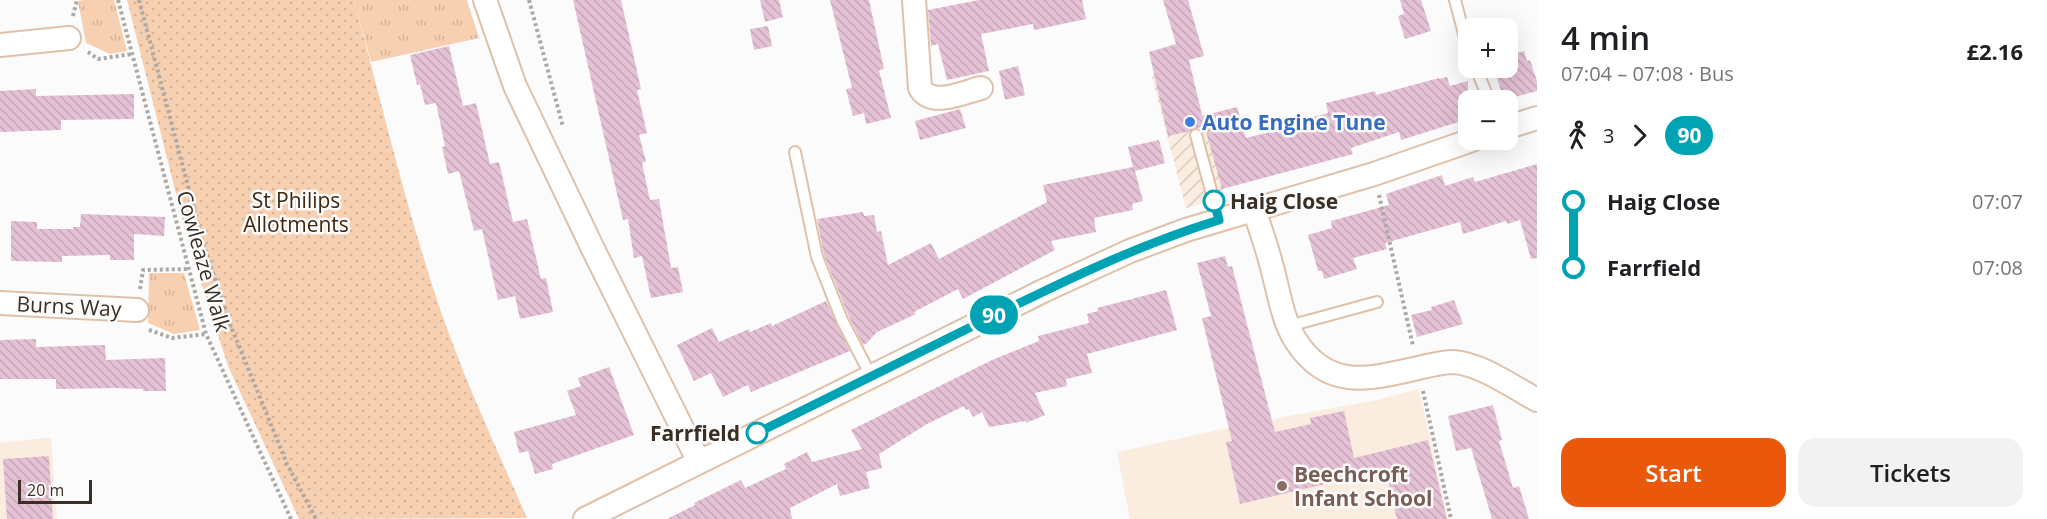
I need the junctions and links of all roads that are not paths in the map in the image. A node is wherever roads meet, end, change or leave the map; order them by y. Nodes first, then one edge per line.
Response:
1 (485, 0) edge
2 (914, 0) edge
3 (1455, 0) edge
4 (1460, 18) edge
5 (69, 38) dead end
6 (0, 45) edge
7 (981, 87) dead end
8 (1537, 118) edge
9 (1518, 124) edge
10 (1196, 135) dead end
11 (1458, 145) edge
12 (795, 152) dead end
13 (1254, 210) junction
14 (1219, 220) junction
15 (1377, 302) dead end
16 (0, 303) edge
17 (137, 310) dead end
18 (1289, 326) junction
19 (871, 376) junction
20 (1537, 400) edge
21 (699, 462) junction
22 (585, 519) edge

1 - 21 street
2 - 7 street
3 - 4 lane
5 - 6 street
8 - 9 street
10 - 14 lane
11 - 13 street
12 - 19 lane
13 - 14 street
13 - 18 street
14 - 19 street
15 - 18 lane
16 - 17 street, Burns Way
18 - 20 street
19 - 21 street
21 - 22 street

